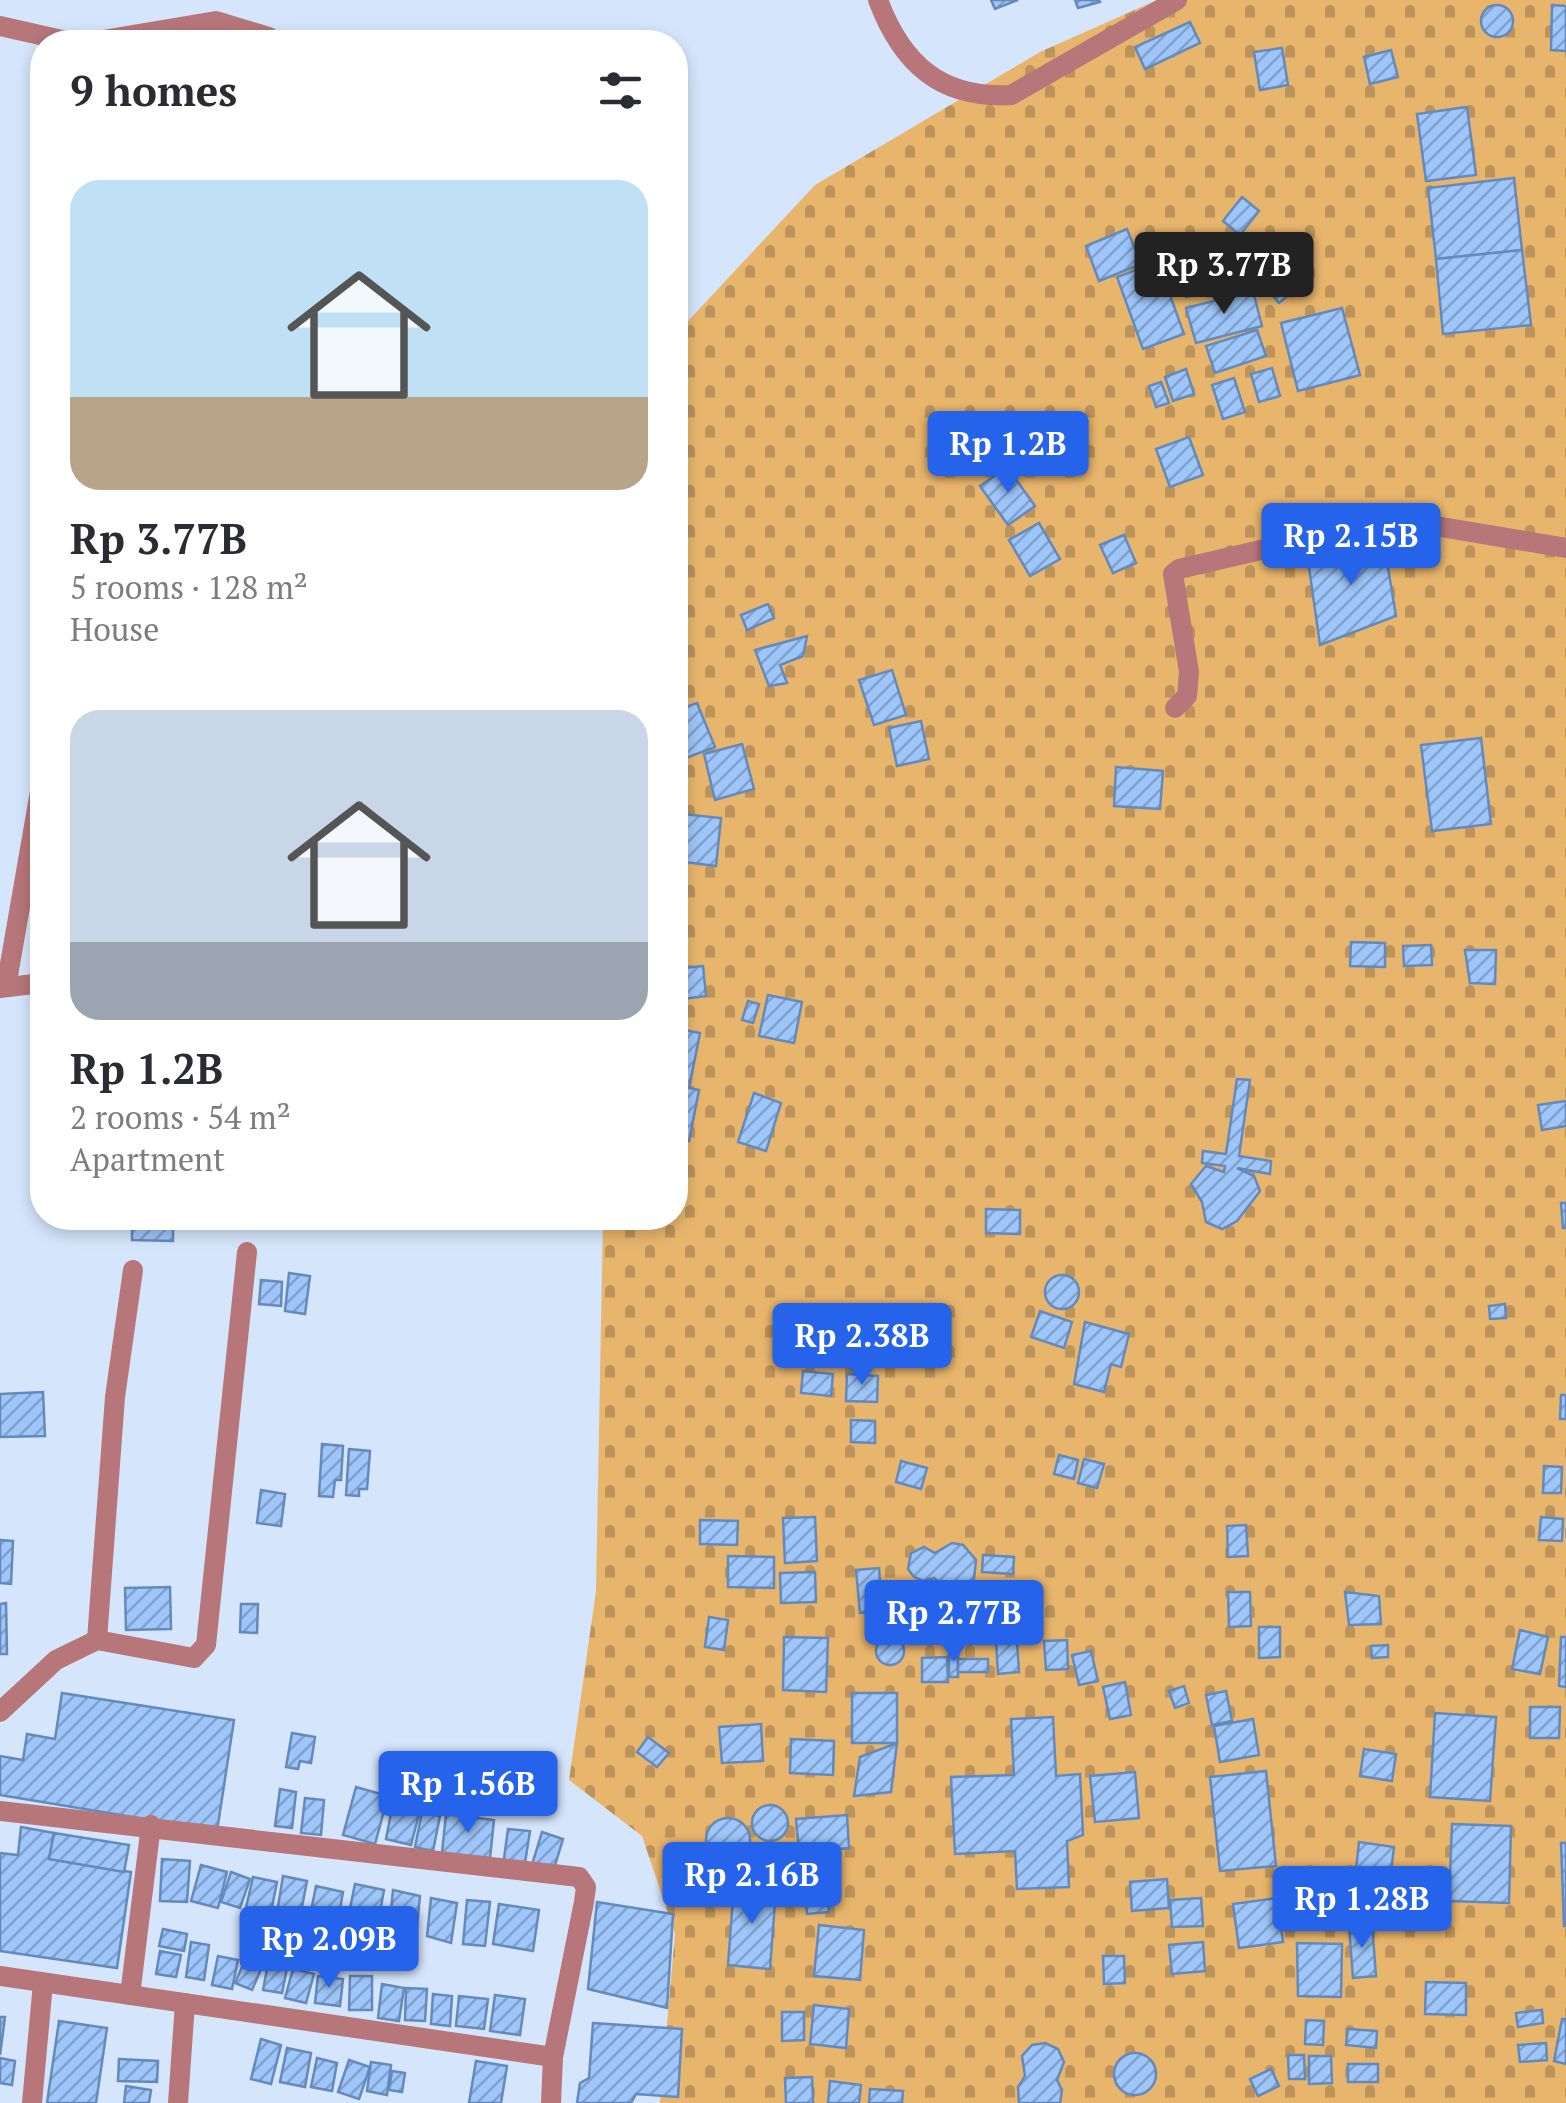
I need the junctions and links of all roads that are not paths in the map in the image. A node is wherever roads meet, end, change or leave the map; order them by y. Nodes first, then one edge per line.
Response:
1 (878, 0) edge
2 (1177, 0) edge
3 (0, 26) edge
4 (162, 30) edge
5 (246, 30) edge
6 (30, 33) edge
7 (1566, 548) edge
8 (1175, 708) dead end
9 (30, 888) edge
10 (30, 985) edge
11 (3, 988) edge
12 (247, 1252) dead end
13 (133, 1270) dead end
14 (97, 1640) junction
15 (0, 1712) edge
16 (0, 1811) edge
17 (151, 1825) junction
18 (0, 1976) edge
19 (44, 1982) junction
20 (130, 1996) junction
21 (185, 2003) junction
22 (554, 2057) junction
23 (32, 2103) edge
24 (178, 2103) edge
25 (551, 2103) edge

1 - 2 street
3 - 6 street
4 - 5 street
7 - 8 street
9 - 11 street
10 - 11 street
12 - 14 street
13 - 14 street
14 - 15 street
16 - 17 street
17 - 20 street
17 - 22 street
18 - 19 street
19 - 20 street
19 - 23 street
20 - 21 street
21 - 22 street
21 - 24 street
22 - 25 street

